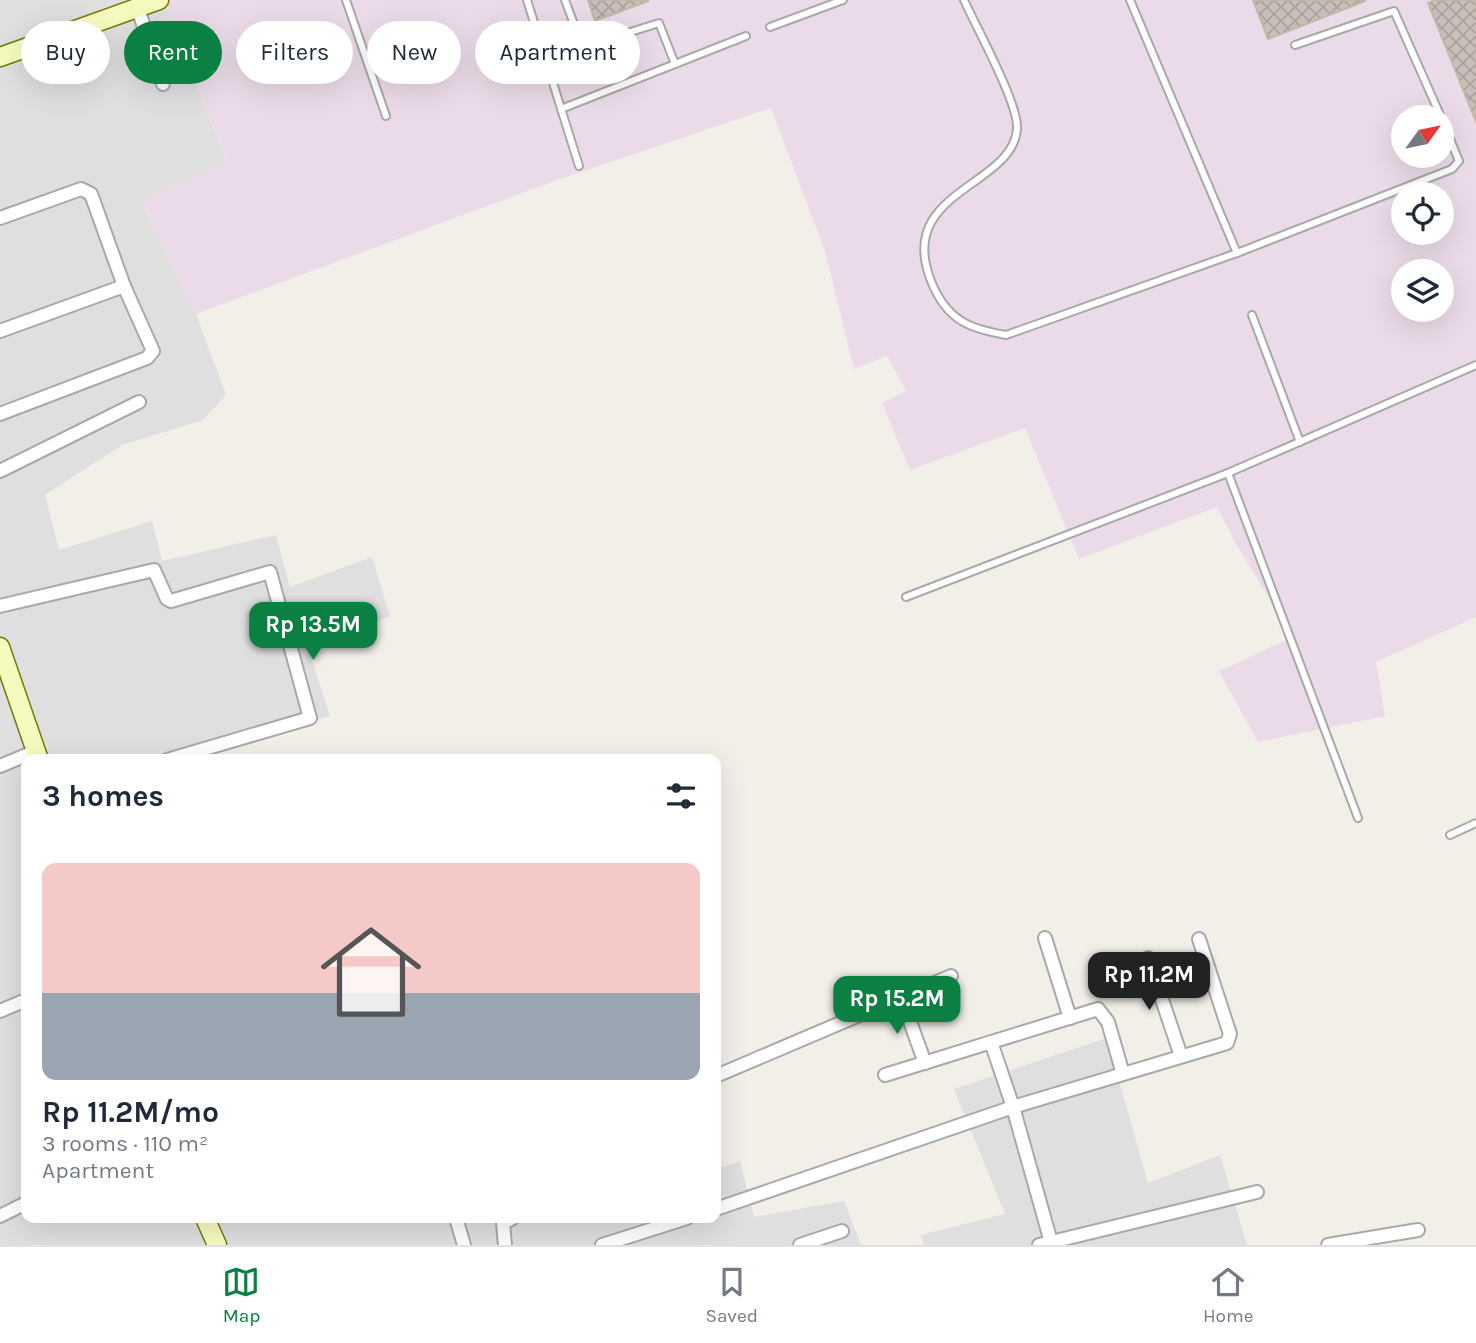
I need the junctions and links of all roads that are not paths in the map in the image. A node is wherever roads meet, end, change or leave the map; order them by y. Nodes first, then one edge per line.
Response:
1 (346, 0) edge
2 (527, 0) edge
3 (565, 0) edge
4 (843, 0) edge
5 (964, 0) edge
6 (1130, 0) edge
7 (148, 3) edge
8 (151, 21) edge
9 (533, 21) edge
10 (573, 21) edge
11 (770, 27) dead end
12 (640, 29) edge
13 (746, 36) dead end
14 (1295, 45) dead end
15 (0, 57) edge
16 (675, 64) junction
17 (553, 84) edge
18 (1435, 105) edge
19 (561, 109) junction
20 (386, 116) dead end
21 (1454, 148) edge
22 (579, 166) dead end
23 (1454, 167) edge
24 (1452, 168) edge
25 (0, 218) edge
26 (1237, 253) junction
27 (124, 286) junction
28 (1252, 315) dead end
29 (0, 331) edge
30 (1476, 365) edge
31 (139, 402) dead end
32 (0, 414) edge
33 (1300, 442) junction
34 (0, 471) edge
35 (1228, 473) junction
36 (906, 597) dead end
37 (0, 606) edge
38 (0, 647) edge
39 (37, 754) edge
40 (187, 754) edge
41 (21, 760) edge
42 (0, 766) edge
43 (1358, 818) dead end
44 (1476, 823) edge
45 (1450, 835) dead end
46 (1045, 938) dead end
47 (1199, 939) dead end
48 (1148, 958) dead end
49 (951, 976) dead end
50 (901, 997) junction
51 (21, 1002) edge
52 (0, 1012) edge
53 (1070, 1018) junction
54 (991, 1042) junction
55 (1181, 1056) junction
56 (925, 1063) junction
57 (721, 1074) edge
58 (1122, 1074) junction
59 (885, 1075) dead end
60 (1013, 1107) junction
61 (1257, 1192) dead end
62 (21, 1206) edge
63 (721, 1207) edge
64 (0, 1216) edge
65 (207, 1223) edge
66 (457, 1223) edge
67 (506, 1223) edge
68 (671, 1223) edge
69 (1418, 1230) dead end
70 (842, 1231) dead end
71 (1045, 1243) edge
72 (217, 1245) edge
73 (464, 1245) edge
74 (505, 1245) edge
75 (602, 1245) edge
76 (800, 1245) edge
77 (1328, 1245) edge

1 - 20 lane
2 - 9 lane
3 - 10 lane
4 - 11 lane
5 - 26 lane
6 - 26 lane
7 - 8 street
7 - 15 street
12 - 16 lane
13 - 16 lane
14 - 18 lane
16 - 19 lane
17 - 19 lane
19 - 22 lane
21 - 23 lane
24 - 26 lane
25 - 27 street
27 - 29 street
27 - 32 street
28 - 33 lane
30 - 33 lane
31 - 34 street
33 - 35 lane
35 - 36 lane
35 - 43 lane
37 - 40 street
38 - 39 street
41 - 42 street
44 - 45 lane
46 - 53 street
47 - 55 street
48 - 55 street
49 - 50 street
50 - 56 street
50 - 57 street
51 - 52 street
53 - 54 street
53 - 58 street
54 - 56 street
54 - 60 street
55 - 58 street
56 - 59 street
58 - 60 street
60 - 63 street
60 - 71 street
61 - 71 street
62 - 64 street
65 - 72 street
66 - 73 street
67 - 74 street
68 - 75 street
69 - 77 street
70 - 76 street

